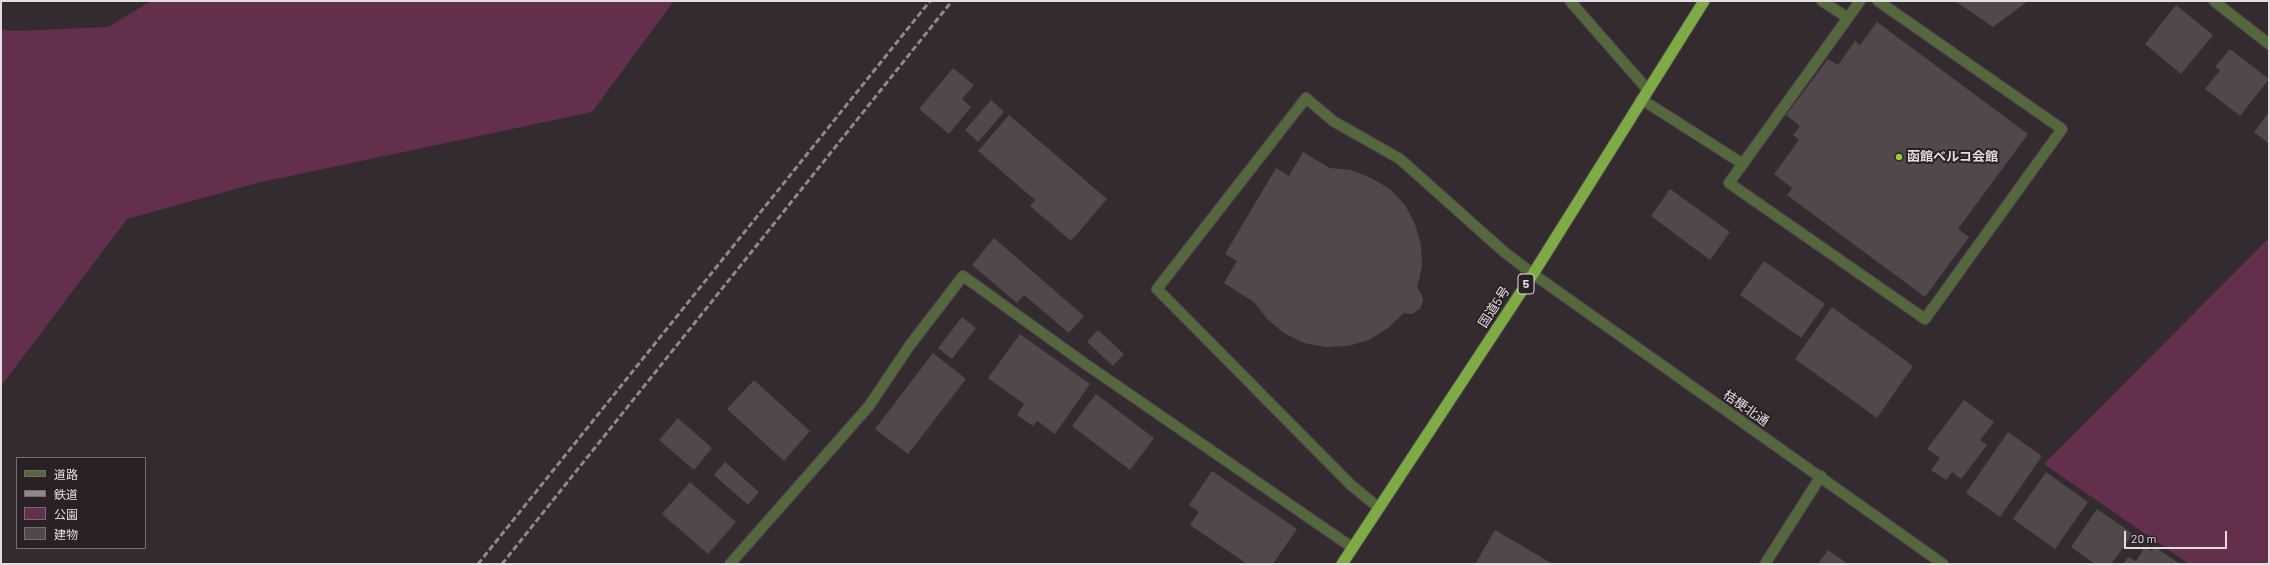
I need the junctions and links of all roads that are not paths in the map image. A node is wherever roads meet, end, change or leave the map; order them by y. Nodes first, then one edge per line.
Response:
1 (1570, 1) edge
2 (1704, 1) edge
3 (1822, 1) edge
4 (1860, 1) edge
5 (1878, 1) edge
6 (2214, 1) edge
7 (1848, 18) junction
8 (2269, 44) edge
9 (1644, 94) junction
10 (1743, 164) junction
11 (1533, 274) junction
12 (1821, 476) junction
13 (1379, 508) junction
14 (1353, 548) junction
15 (730, 564) edge
16 (1342, 564) edge
17 (1764, 564) edge
18 (1943, 564) edge

1 - 9 street
2 - 9 highway, 国道5号 / 5
3 - 7 street
4 - 7 street
5 - 10 street
6 - 8 street
7 - 10 street
9 - 10 street
9 - 11 highway, 国道5号 / 5
11 - 12 street, 桔梗北通
11 - 13 highway, 国道5号 / 5
11 - 13 street, 桔梗北通
12 - 17 street
12 - 18 street, 桔梗北通
13 - 14 highway, 国道5号 / 5
14 - 15 street
14 - 16 highway, 国道5号 / 5

